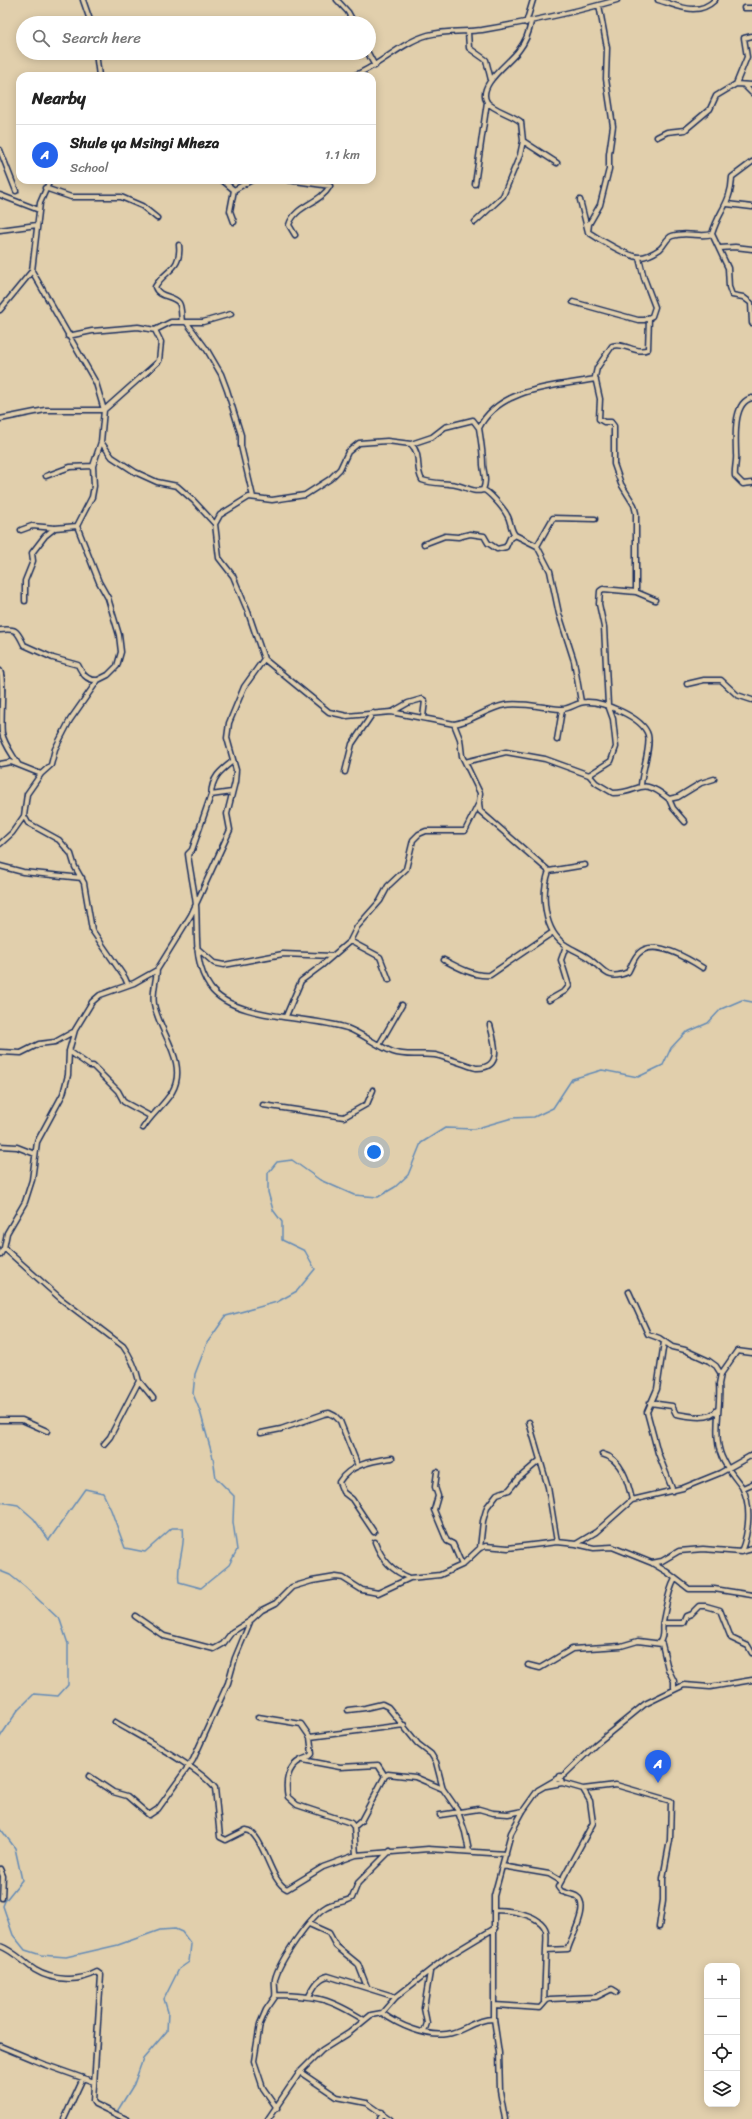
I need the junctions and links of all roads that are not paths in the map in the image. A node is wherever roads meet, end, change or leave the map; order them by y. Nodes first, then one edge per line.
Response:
1 (83, 0) edge
2 (337, 0) edge
3 (533, 0) edge
4 (616, 0) edge
5 (658, 0) edge
6 (715, 0) edge
7 (599, 5) junction
8 (744, 8) dead end
9 (752, 8) edge
10 (89, 16) edge
11 (350, 16) edge
12 (529, 22) junction
13 (468, 32) junction
14 (752, 36) edge
15 (97, 60) edge
16 (372, 60) edge
17 (375, 66) junction
18 (98, 72) edge
19 (362, 72) edge
20 (491, 80) junction
21 (736, 84) junction
22 (752, 85) edge
23 (745, 86) junction
24 (752, 93) edge
25 (487, 102) junction
26 (657, 137) dead end
27 (523, 141) junction
28 (0, 150) edge
29 (752, 162) edge
30 (557, 163) dead end
31 (48, 184) edge
32 (227, 184) edge
33 (245, 184) edge
34 (316, 184) edge
35 (475, 184) dead end
36 (45, 188) junction
37 (234, 190) junction
38 (16, 191) dead end
39 (0, 195) edge
40 (580, 200) dead end
41 (727, 204) junction
42 (752, 207) edge
43 (39, 210) junction
44 (157, 218) dead end
45 (234, 222) dead end
46 (475, 222) dead end
47 (37, 225) junction
48 (0, 230) edge
49 (588, 232) junction
50 (712, 234) junction
51 (295, 236) dead end
52 (179, 245) dead end
53 (720, 248) junction
54 (752, 249) edge
55 (639, 258) junction
56 (32, 271) junction
57 (573, 302) dead end
58 (0, 310) edge
59 (231, 314) dead end
60 (649, 318) junction
61 (182, 322) junction
62 (187, 323) junction
63 (752, 323) edge
64 (155, 330) junction
65 (68, 336) junction
66 (596, 379) junction
67 (752, 398) edge
68 (104, 410) junction
69 (0, 419) edge
70 (479, 428) junction
71 (101, 442) junction
72 (411, 444) junction
73 (93, 466) junction
74 (46, 476) dead end
75 (486, 481) junction
76 (752, 483) edge
77 (483, 490) junction
78 (491, 494) junction
79 (253, 497) junction
80 (595, 519) dead end
81 (215, 524) junction
82 (77, 526) junction
83 (55, 528) junction
84 (21, 530) dead end
85 (515, 535) junction
86 (424, 544) dead end
87 (537, 546) junction
88 (636, 592) junction
89 (656, 600) dead end
90 (25, 601) dead end
91 (0, 630) edge
92 (264, 659) junction
93 (0, 671) edge
94 (98, 680) junction
95 (687, 684) dead end
96 (752, 700) edge
97 (581, 702) junction
98 (608, 705) junction
99 (562, 710) junction
100 (391, 712) junction
101 (373, 713) junction
102 (423, 717) junction
103 (454, 724) junction
104 (556, 740) dead end
105 (234, 761) junction
106 (465, 762) junction
107 (0, 764) edge
108 (18, 764) junction
109 (345, 772) dead end
110 (41, 774) junction
111 (589, 775) junction
112 (714, 779) dead end
113 (642, 785) junction
114 (232, 792) junction
115 (211, 795) junction
116 (669, 799) junction
117 (478, 803) junction
118 (24, 816) junction
119 (685, 822) dead end
120 (0, 844) edge
121 (0, 866) edge
122 (584, 866) dead end
123 (549, 870) junction
124 (82, 878) junction
125 (196, 903) junction
126 (553, 932) junction
127 (350, 941) junction
128 (566, 946) junction
129 (197, 948) junction
130 (332, 956) junction
131 (444, 960) dead end
132 (703, 968) dead end
133 (157, 970) junction
134 (389, 980) dead end
135 (128, 985) junction
136 (549, 1000) dead end
137 (402, 1005) dead end
138 (286, 1016) junction
139 (490, 1025) dead end
140 (75, 1030) junction
141 (379, 1045) junction
142 (69, 1051) junction
143 (0, 1052) edge
144 (373, 1090) dead end
145 (263, 1105) dead end
146 (150, 1116) junction
147 (142, 1128) dead end
148 (0, 1146) edge
149 (35, 1154) junction
150 (4, 1248) junction
151 (0, 1255) edge
152 (629, 1292) dead end
153 (664, 1342) junction
154 (752, 1353) edge
155 (721, 1374) junction
156 (139, 1381) junction
157 (154, 1398) dead end
158 (650, 1403) junction
159 (718, 1408) junction
160 (0, 1420) edge
161 (529, 1422) dead end
162 (47, 1431) dead end
163 (261, 1433) dead end
164 (104, 1444) dead end
165 (602, 1454) dead end
166 (752, 1455) edge
167 (392, 1458) dead end
168 (540, 1460) junction
169 (358, 1466) junction
170 (728, 1468) junction
171 (437, 1472) dead end
172 (752, 1484) edge
173 (743, 1488) junction
174 (673, 1492) junction
175 (632, 1500) junction
176 (374, 1532) dead end
177 (376, 1542) dead end
178 (557, 1542) junction
179 (576, 1544) junction
180 (480, 1548) junction
181 (752, 1549) edge
182 (741, 1552) junction
183 (662, 1562) junction
184 (652, 1563) junction
185 (462, 1565) junction
186 (658, 1568) junction
187 (410, 1578) junction
188 (675, 1579) junction
189 (752, 1595) edge
190 (135, 1616) dead end
191 (250, 1621) junction
192 (663, 1623) junction
193 (659, 1643) junction
194 (752, 1651) edge
195 (528, 1665) dead end
196 (752, 1680) edge
197 (674, 1688) junction
198 (348, 1710) dead end
199 (258, 1717) dead end
200 (115, 1722) dead end
201 (404, 1725) junction
202 (310, 1737) junction
203 (301, 1760) junction
204 (189, 1766) junction
205 (89, 1776) dead end
206 (385, 1776) junction
207 (560, 1776) junction
208 (562, 1783) junction
209 (544, 1786) junction
210 (443, 1789) junction
211 (583, 1789) junction
212 (522, 1811) junction
213 (458, 1813) junction
214 (440, 1815) dead end
215 (354, 1827) junction
216 (390, 1851) junction
217 (469, 1851) junction
218 (506, 1854) junction
219 (356, 1855) junction
220 (502, 1866) junction
221 (0, 1869) edge
222 (561, 1881) junction
223 (2, 1898) dead end
224 (494, 1910) junction
225 (309, 1924) junction
226 (659, 1927) dead end
227 (495, 1928) junction
228 (0, 1946) edge
229 (546, 1950) junction
230 (430, 1972) junction
231 (367, 1987) junction
232 (617, 1992) dead end
233 (276, 1995) junction
234 (309, 1996) junction
235 (396, 1997) junction
236 (544, 2002) junction
237 (494, 2005) junction
238 (382, 2013) junction
239 (494, 2019) junction
240 (364, 2020) junction
241 (424, 2032) junction
242 (0, 2046) edge
243 (300, 2072) junction
244 (83, 2078) junction
245 (94, 2082) junction
246 (277, 2108) junction
247 (382, 2112) junction
248 (64, 2119) edge
249 (126, 2119) edge
250 (268, 2119) edge
251 (380, 2119) edge
252 (390, 2119) edge
253 (505, 2119) edge

1 - 10 street
2 - 11 street
3 - 12 street
4 - 7 street
5 - 6 street
7 - 12 street
7 - 49 street
8 - 9 street
12 - 13 street
12 - 20 street
13 - 17 street
13 - 20 street
14 - 21 street
15 - 18 street
16 - 17 street
17 - 19 street
20 - 25 street
21 - 23 street
21 - 26 street
22 - 23 street
23 - 24 street
25 - 27 street
25 - 35 street
27 - 30 street
27 - 46 street
28 - 38 street
29 - 41 street
31 - 36 street
32 - 37 street
33 - 37 street
34 - 51 street
36 - 43 street
36 - 44 street
37 - 45 street
39 - 43 street
40 - 49 street
41 - 42 street
41 - 50 street
43 - 47 street
47 - 48 street
47 - 56 street
49 - 55 street
50 - 53 street
50 - 55 street
52 - 61 street
53 - 54 street
53 - 63 street
55 - 60 street
56 - 58 street
56 - 65 street
57 - 60 street
59 - 62 street
60 - 66 street
61 - 62 street
61 - 64 street
62 - 79 street
64 - 65 street
64 - 68 street
65 - 68 street
66 - 70 street
66 - 88 street
67 - 76 street
68 - 69 street
68 - 71 street
70 - 72 street
70 - 75 street
71 - 73 street
71 - 81 street
72 - 77 street
72 - 79 street
73 - 74 street
73 - 82 street
75 - 77 street
75 - 78 street
77 - 78 street
78 - 85 street
79 - 81 street
80 - 87 street
81 - 92 street
82 - 83 street
82 - 94 street
83 - 84 street
83 - 90 street
85 - 86 street
85 - 87 street
87 - 97 street
88 - 89 street
88 - 98 street
91 - 94 street
92 - 101 street
92 - 105 street
93 - 108 street
94 - 110 street
95 - 96 street
97 - 98 street
97 - 99 street
98 - 111 street
98 - 113 street
99 - 103 street
99 - 104 street
100 - 101 street
100 - 102 street
100 - 102 street
101 - 109 street
102 - 103 street
103 - 106 street
105 - 114 street
105 - 115 street
106 - 111 street
106 - 117 street
107 - 108 street
108 - 110 street
110 - 118 street
111 - 113 street
112 - 116 street
113 - 116 street
114 - 115 street
114 - 125 street
115 - 125 street
116 - 119 street
117 - 123 street
117 - 127 street
118 - 120 street
118 - 124 street
121 - 124 street
122 - 123 street
123 - 126 street
124 - 135 street
125 - 129 street
125 - 133 street
126 - 128 street
126 - 131 street
127 - 130 street
127 - 134 street
128 - 132 street
128 - 136 street
129 - 130 street
129 - 138 street
130 - 138 street
133 - 135 street
133 - 146 street
135 - 140 street
137 - 141 street
138 - 141 street
139 - 141 street
140 - 142 street
140 - 143 street
142 - 146 street
142 - 149 street
144 - 145 street
146 - 147 street
148 - 149 street
149 - 150 street
150 - 151 street
150 - 156 street
152 - 153 street
153 - 155 street
153 - 158 street
154 - 155 street
155 - 159 street
156 - 157 street
156 - 164 street
158 - 159 street
158 - 174 street
159 - 170 street
160 - 162 street
161 - 168 street
163 - 169 street
165 - 175 street
166 - 170 street
167 - 169 street
168 - 178 street
168 - 180 street
169 - 176 street
170 - 173 street
170 - 174 street
171 - 185 street
172 - 173 street
173 - 182 street
174 - 175 street
175 - 179 street
177 - 187 street
178 - 179 street
178 - 180 street
179 - 184 street
180 - 185 street
181 - 182 street
182 - 183 street
183 - 184 street
183 - 186 street
184 - 186 street
185 - 187 street
186 - 188 street
187 - 191 street
188 - 189 street
188 - 192 street
190 - 191 street
191 - 204 street
192 - 193 street
192 - 194 street
193 - 195 street
193 - 197 street
196 - 197 street
197 - 207 street
198 - 201 street
199 - 202 street
200 - 204 street
201 - 202 street
201 - 210 street
202 - 203 street
203 - 206 street
203 - 215 street
204 - 205 street
204 - 219 street
206 - 210 street
206 - 215 street
207 - 208 street
207 - 209 street
208 - 209 street
208 - 211 street
209 - 212 street
210 - 213 street
211 - 222 street
211 - 226 street
212 - 213 street
212 - 218 street
213 - 214 street
213 - 217 street
215 - 219 street
216 - 217 street
216 - 219 street
216 - 225 street
217 - 218 street
218 - 220 street
220 - 222 street
220 - 224 street
221 - 223 street
222 - 229 street
224 - 227 street
224 - 229 street
225 - 231 street
225 - 233 street
227 - 230 street
227 - 237 street
228 - 245 street
229 - 236 street
230 - 235 street
230 - 241 street
231 - 234 street
231 - 235 street
232 - 236 street
233 - 234 street
233 - 246 street
234 - 240 street
235 - 238 street
236 - 237 street
237 - 239 street
238 - 240 street
238 - 241 street
239 - 241 street
239 - 253 street
240 - 243 street
242 - 244 street
243 - 246 street
243 - 247 street
244 - 245 street
244 - 248 street
245 - 249 street
246 - 250 street
247 - 251 street
247 - 252 street

